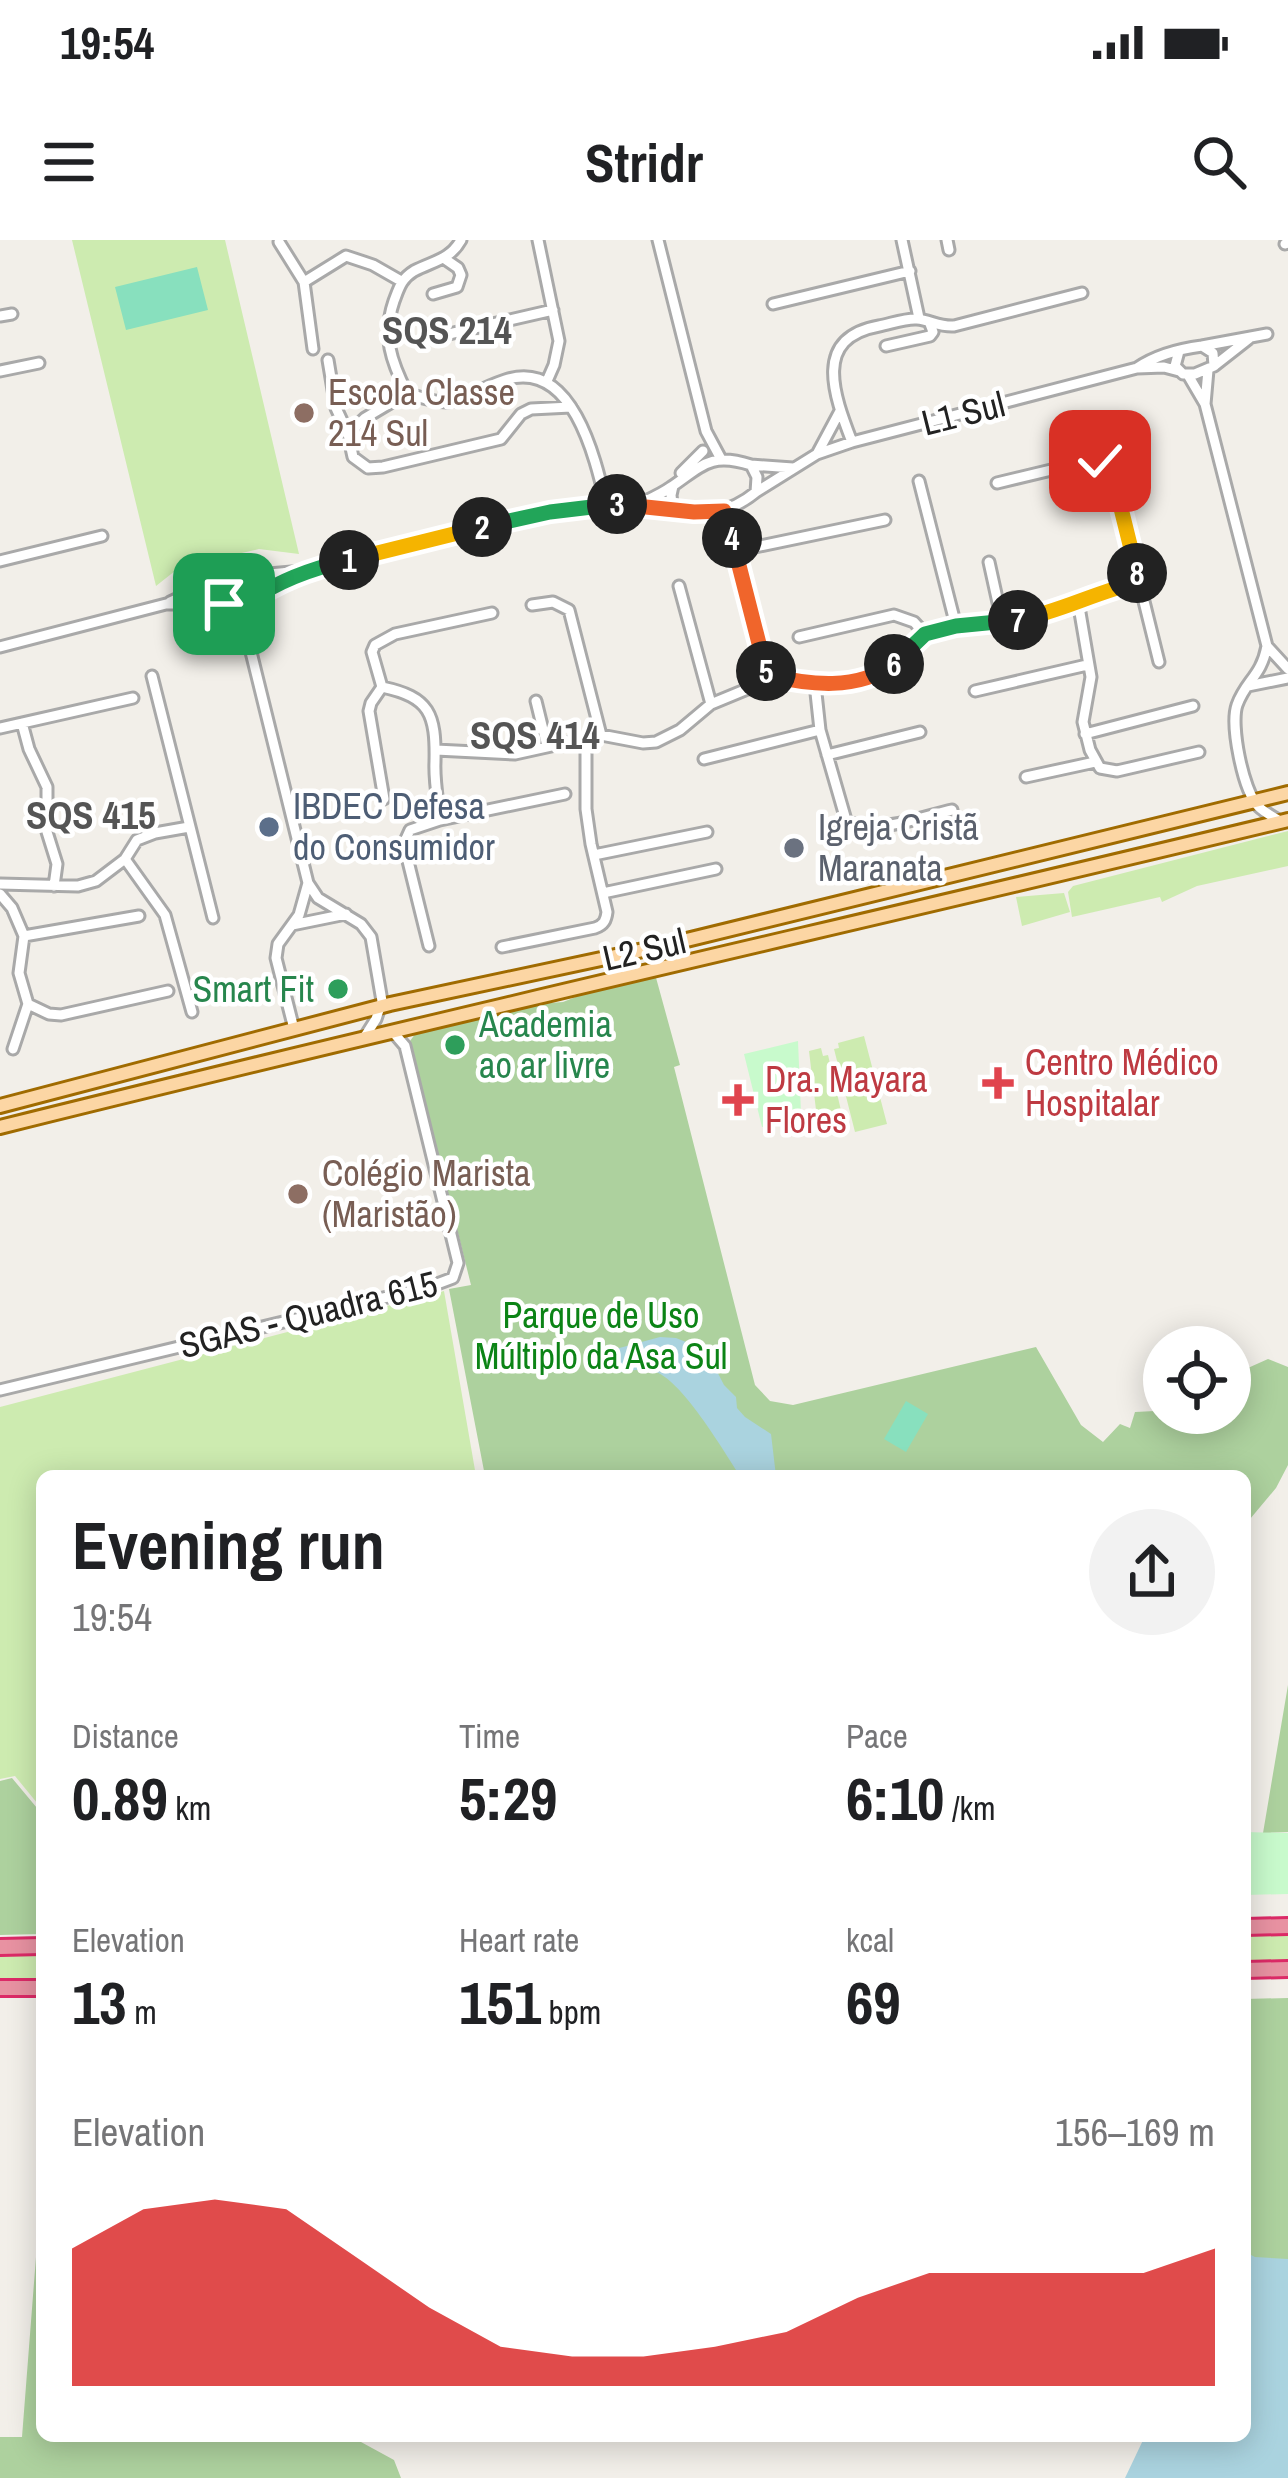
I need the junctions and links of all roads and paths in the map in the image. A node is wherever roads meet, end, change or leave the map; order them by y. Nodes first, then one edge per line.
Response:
1 (460, 240) edge
2 (538, 240) edge
3 (658, 240) edge
4 (902, 240) edge
5 (279, 242) edge
6 (445, 259) junction
7 (910, 271) junction
8 (401, 280) junction
9 (304, 282) junction
10 (1082, 293) dead end
11 (433, 294) dead end
12 (773, 304) dead end
13 (553, 310) junction
14 (919, 319) junction
15 (930, 324) junction
16 (1267, 334) dead end
17 (436, 337) dead end
18 (1251, 337) junction
19 (886, 346) dead end
20 (1202, 346) junction
21 (314, 349) dead end
22 (1179, 351) junction
23 (328, 360) dead end
24 (39, 363) dead end
25 (1137, 368) junction
26 (1211, 368) junction
27 (0, 371) edge
28 (1184, 373) junction
29 (547, 381) junction
30 (407, 393) junction
31 (1205, 404) junction
32 (571, 407) junction
33 (840, 411) junction
34 (706, 430) junction
35 (348, 434) junction
36 (852, 442) junction
37 (703, 451) junction
38 (818, 454) junction
39 (718, 455) junction
40 (701, 464) junction
41 (751, 465) junction
42 (764, 466) junction
43 (793, 468) junction
44 (601, 481) junction
45 (920, 482) dead end
46 (997, 482) dead end
47 (674, 486) junction
48 (662, 492) junction
49 (756, 492) junction
50 (606, 504) junction
51 (635, 506) junction
52 (585, 507) junction
53 (681, 511) junction
54 (724, 511) junction
55 (885, 520) dead end
56 (102, 536) dead end
57 (736, 551) junction
58 (0, 562) edge
59 (989, 562) dead end
60 (303, 571) junction
61 (247, 576) junction
62 (220, 582) junction
63 (1139, 582) junction
64 (679, 586) dead end
65 (255, 596) junction
66 (1078, 601) junction
67 (166, 604) junction
68 (227, 605) junction
69 (532, 605) dead end
70 (492, 613) dead end
71 (1002, 621) junction
72 (956, 626) junction
73 (925, 634) junction
74 (799, 637) dead end
75 (1267, 646) junction
76 (0, 647) edge
77 (250, 648) junction
78 (1160, 662) dead end
79 (1088, 665) junction
80 (1288, 673) edge
81 (767, 675) junction
82 (152, 676) dead end
83 (815, 684) junction
84 (1248, 686) junction
85 (382, 687) junction
86 (975, 691) dead end
87 (133, 698) dead end
88 (536, 701) dead end
89 (712, 704) junction
90 (1193, 706) dead end
91 (22, 723) junction
92 (0, 728) edge
93 (820, 730) junction
94 (920, 732) dead end
95 (1085, 734) junction
96 (601, 735) junction
97 (586, 739) junction
98 (547, 746) junction
99 (436, 750) junction
100 (1199, 752) dead end
101 (826, 755) junction
102 (704, 759) dead end
103 (1095, 762) junction
104 (1026, 778) dead end
105 (566, 794) dead end
106 (1288, 794) edge
107 (384, 799) dead end
108 (1255, 802) junction
109 (952, 809) dead end
110 (440, 820) junction
111 (1178, 820) junction
112 (1285, 821) edge
113 (189, 827) junction
114 (1150, 827) junction
115 (707, 832) dead end
116 (1182, 845) junction
117 (1157, 851) junction
118 (594, 855) junction
119 (124, 859) junction
120 (716, 869) dead end
121 (0, 884) edge
122 (308, 884) junction
123 (54, 886) junction
124 (603, 893) junction
125 (0, 894) edge
126 (346, 914) junction
127 (139, 916) dead end
128 (213, 918) dead end
129 (291, 925) junction
130 (24, 936) junction
131 (429, 946) dead end
132 (502, 947) dead end
133 (454, 990) junction
134 (168, 991) dead end
135 (28, 1004) junction
136 (381, 1006) junction
137 (192, 1012) dead end
138 (460, 1015) junction
139 (412, 1027) junction
140 (294, 1029) junction
141 (393, 1032) junction
142 (364, 1038) junction
143 (405, 1046) junction
144 (13, 1049) dead end
145 (219, 1050) junction
146 (223, 1072) junction
147 (0, 1106) edge
148 (0, 1127) edge
149 (0, 1390) edge
150 (1288, 1926) edge
151 (1251, 1927) edge
152 (36, 1946) edge
153 (0, 1947) edge
154 (1288, 1969) edge
155 (1251, 1970) edge
156 (0, 1988) edge
157 (36, 1988) edge

1 - 6 street
2 - 13 street
3 - 34 street
4 - 7 street
5 - 9 street
6 - 8 street
6 - 11 street
7 - 12 street
7 - 14 street
8 - 9 street
8 - 30 street
9 - 21 street
10 - 15 street
13 - 17 street
13 - 29 street
14 - 15 street
14 - 33 street
15 - 19 street
16 - 18 street
18 - 20 street
18 - 26 street
20 - 22 street, L1 Sul
20 - 26 street
22 - 25 street, L1 Sul
22 - 28 street
23 - 35 street
24 - 27 street
25 - 28 street, L1 Sul
25 - 36 street, L1 Sul
26 - 28 street, L1 Sul
26 - 31 street
28 - 31 street
29 - 30 street
29 - 32 street
30 - 35 street
31 - 75 street
32 - 35 street
32 - 44 street
33 - 36 street
33 - 38 street
34 - 37 street
34 - 39 street
36 - 38 street, L1 Sul
37 - 40 street
37 - 48 street
38 - 43 street, L1 Sul
39 - 40 street
39 - 41 street
39 - 42 street
40 - 47 street
41 - 42 street
41 - 49 street
42 - 43 street
43 - 49 street, L1 Sul
44 - 50 street
44 - 52 street
45 - 72 street
46 - 63 street
47 - 48 street
47 - 53 street
48 - 51 street
49 - 54 street, L1 Sul
50 - 51 street
50 - 52 street
51 - 53 street
52 - 60 street
53 - 54 street
54 - 57 street
55 - 57 street
56 - 58 street
57 - 81 street
59 - 71 street
60 - 61 street
60 - 65 street
61 - 62 street
61 - 65 street
62 - 67 street
62 - 68 street
63 - 66 street
63 - 78 street
64 - 89 street
65 - 68 street
65 - 77 street
66 - 71 street
66 - 79 street
67 - 68 street
67 - 76 street
68 - 77 street
69 - 96 street
70 - 85 street
71 - 72 street
72 - 73 street
73 - 74 street
73 - 83 street
75 - 80 street
75 - 84 street
77 - 122 street
79 - 86 street
79 - 95 street
80 - 84 street
81 - 83 street
81 - 89 street
82 - 113 street
83 - 93 street
84 - 108 street
85 - 99 street
85 - 107 street
87 - 91 street
88 - 98 street
89 - 96 street
90 - 95 street
91 - 92 street
91 - 123 street
93 - 101 street
93 - 102 street
94 - 101 street
95 - 103 street
96 - 97 street
97 - 98 street
97 - 118 street
98 - 99 street
99 - 110 street
100 - 103 street
101 - 109 street
103 - 104 street
105 - 110 street
106 - 108 main road, L2 Sul
108 - 111 main road, L2 Sul
108 - 112 street
110 - 131 street
111 - 114 main road, L2 Sul
111 - 116 main road
112 - 116 main road, L2 Sul
113 - 119 street
113 - 128 street
114 - 117 main road
114 - 133 main road, L2 Sul
115 - 118 street
116 - 117 main road, L2 Sul
117 - 138 main road, L2 Sul
118 - 124 street
119 - 123 street
119 - 137 street
120 - 124 street
121 - 123 street
122 - 126 street
122 - 129 street
124 - 132 street
125 - 130 street
126 - 129 street
126 - 136 street
127 - 130 street
129 - 140 street
130 - 135 street
133 - 136 main road, L2 Sul
133 - 138 main road
134 - 135 street
135 - 144 street
136 - 140 main road, L2 Sul
136 - 142 street
138 - 139 main road, L2 Sul
139 - 141 main road, L2 Sul
139 - 143 street
140 - 145 main road, L2 Sul
141 - 142 main road, L2 Sul
141 - 143 street, SGAS - Quadra 615
142 - 146 main road, L2 Sul
143 - 149 street, SGAS - Quadra 615
145 - 146 main road
145 - 147 main road, L2 Sul
146 - 148 main road, L2 Sul
150 - 151 highway
152 - 153 highway
154 - 155 highway
156 - 157 highway

